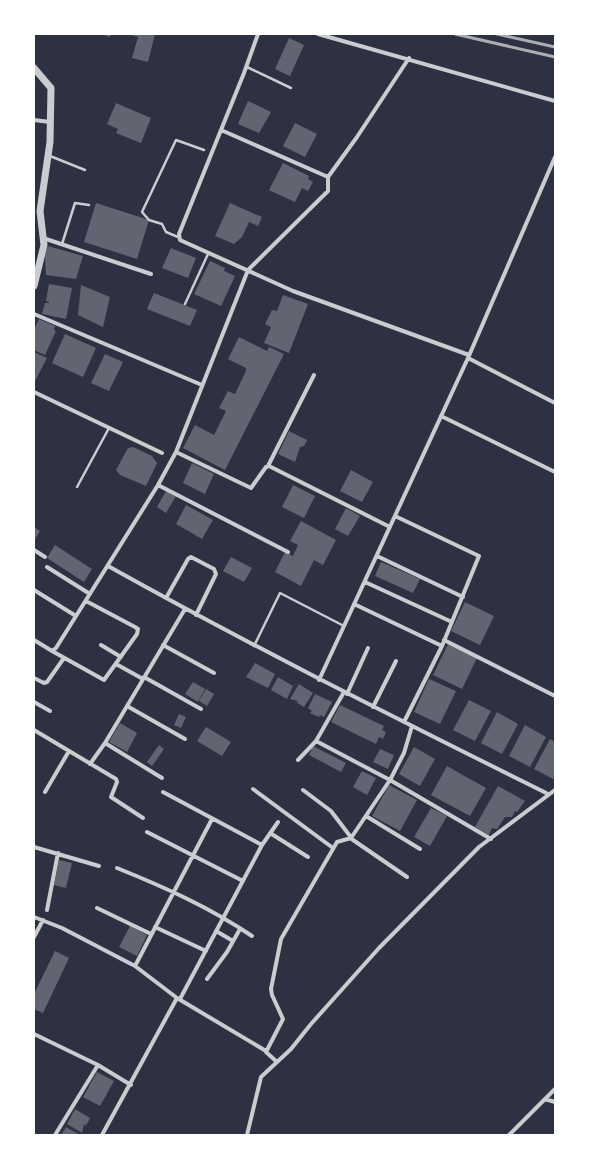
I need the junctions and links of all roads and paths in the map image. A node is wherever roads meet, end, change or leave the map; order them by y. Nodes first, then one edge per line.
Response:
1 (258, 34) edge
2 (318, 34) edge
3 (409, 58) junction
4 (247, 67) junction
5 (34, 68) edge
6 (291, 88) dead end
7 (555, 101) edge
8 (34, 120) edge
9 (50, 122) junction
10 (221, 130) junction
11 (204, 150) dead end
12 (48, 156) junction
13 (555, 157) edge
14 (84, 170) dead end
15 (328, 177) junction
16 (89, 205) dead end
17 (42, 238) junction
18 (178, 238) junction
19 (62, 244) junction
20 (208, 254) junction
21 (248, 270) junction
22 (151, 274) dead end
23 (34, 286) edge
24 (185, 304) dead end
25 (34, 314) edge
26 (469, 357) junction
27 (314, 375) dead end
28 (202, 385) junction
29 (34, 392) edge
30 (555, 403) edge
31 (441, 416) junction
32 (109, 428) junction
33 (176, 452) junction
34 (162, 453) dead end
35 (268, 466) junction
36 (555, 472) edge
37 (158, 485) junction
38 (77, 486) dead end
39 (395, 516) junction
40 (390, 528) junction
41 (34, 550) edge
42 (288, 552) dead end
43 (377, 556) junction
44 (45, 557) dead end
45 (108, 566) junction
46 (47, 567) dead end
47 (365, 582) junction
48 (34, 590) edge
49 (90, 594) junction
50 (463, 597) junction
51 (166, 598) junction
52 (86, 601) junction
53 (354, 604) junction
54 (185, 609) junction
55 (196, 615) junction
56 (76, 616) junction
57 (452, 622) junction
58 (344, 626) junction
59 (34, 640) edge
60 (444, 640) junction
61 (101, 645) dead end
62 (163, 645) junction
63 (254, 646) junction
64 (442, 646) junction
65 (368, 648) dead end
66 (52, 651) junction
67 (121, 657) junction
68 (64, 658) junction
69 (396, 661) dead end
70 (116, 664) junction
71 (214, 673) dead end
72 (34, 678) edge
73 (144, 678) junction
74 (319, 680) junction
75 (345, 693) junction
76 (555, 696) edge
77 (34, 702) edge
78 (127, 706) junction
79 (373, 707) junction
80 (201, 709) dead end
81 (50, 711) dead end
82 (404, 722) junction
83 (412, 726) junction
84 (34, 730) edge
85 (185, 739) dead end
86 (316, 741) junction
87 (105, 743) junction
88 (69, 751) junction
89 (298, 760) dead end
90 (90, 764) junction
91 (162, 778) dead end
92 (390, 780) junction
93 (253, 789) dead end
94 (303, 790) dead end
95 (555, 790) edge
96 (45, 792) dead end
97 (163, 792) dead end
98 (548, 794) junction
99 (366, 816) junction
100 (143, 818) dead end
101 (212, 819) junction
102 (278, 822) dead end
103 (147, 832) dead end
104 (270, 833) junction
105 (351, 838) junction
106 (491, 839) junction
107 (262, 845) junction
108 (34, 847) edge
109 (333, 848) junction
110 (420, 849) dead end
111 (58, 853) junction
112 (193, 855) junction
113 (308, 857) dead end
114 (98, 866) dead end
115 (117, 868) dead end
116 (407, 877) dead end
117 (243, 881) junction
118 (173, 891) junction
119 (97, 908) dead end
120 (46, 910) dead end
121 (223, 916) junction
122 (34, 918) edge
123 (43, 920) junction
124 (155, 927) junction
125 (240, 928) junction
126 (216, 931) junction
127 (151, 934) junction
128 (252, 936) dead end
129 (34, 938) edge
130 (233, 941) junction
131 (206, 951) junction
132 (135, 966) junction
133 (207, 979) dead end
134 (179, 999) junction
135 (34, 1034) edge
136 (266, 1051) junction
137 (277, 1062) junction
138 (98, 1065) junction
139 (131, 1085) junction
140 (555, 1089) edge
141 (545, 1099) junction
142 (555, 1102) edge
143 (55, 1135) edge
144 (102, 1135) edge
145 (247, 1135) edge
146 (510, 1135) edge

1 - 4 street
2 - 3 street
3 - 7 street
3 - 15 street
4 - 6 lane
4 - 10 street
5 - 9 street
8 - 9 street
9 - 12 street
10 - 15 street
10 - 18 street
11 - 18 lane
12 - 14 lane
12 - 17 street
13 - 26 street
15 - 21 street
16 - 19 lane
17 - 19 street
17 - 23 street
18 - 20 street
19 - 22 street
20 - 21 street
20 - 24 lane
21 - 26 street
21 - 28 street
25 - 28 street
26 - 30 street
26 - 31 street
27 - 35 street
28 - 33 street
29 - 32 street
31 - 36 street
31 - 39 street
32 - 34 street
32 - 38 lane
33 - 35 street
33 - 37 street
35 - 40 street
37 - 42 street
37 - 45 street
39 - 40 street
39 - 50 street
40 - 43 street
41 - 44 street
43 - 47 street
43 - 50 street
45 - 49 street
45 - 51 street
46 - 49 street
47 - 53 street
47 - 57 street
48 - 56 street
49 - 52 street
50 - 57 street
51 - 54 street
51 - 55 street
52 - 56 street
52 - 67 street
53 - 58 street
53 - 64 street
54 - 55 street
54 - 62 street
55 - 63 street
56 - 66 street
57 - 60 street
58 - 63 lane
58 - 74 street
59 - 66 street
60 - 64 street
60 - 76 street
61 - 67 street
62 - 71 street
62 - 73 street
63 - 74 street
64 - 82 street
65 - 75 street
66 - 68 street
67 - 70 street
68 - 70 street
68 - 72 street
69 - 79 street
70 - 73 street
73 - 78 street
73 - 80 street
74 - 75 street
75 - 79 street
75 - 86 street
77 - 81 street
78 - 85 street
78 - 87 street
79 - 82 street
82 - 83 street
83 - 92 street
83 - 98 street
84 - 88 street
86 - 89 street
86 - 92 street
87 - 90 street
87 - 91 street
88 - 90 street
88 - 96 street
90 - 100 street
92 - 99 street
92 - 106 street
93 - 109 street
94 - 105 street
95 - 98 street
97 - 101 street
98 - 106 street
99 - 105 street
99 - 110 street
101 - 107 street
101 - 112 street
102 - 104 street
103 - 112 street
104 - 107 street
104 - 113 street
105 - 109 street
105 - 116 street
106 - 137 street
107 - 117 street
108 - 111 street
109 - 136 street
111 - 114 street
111 - 120 street
112 - 117 street
112 - 118 street
115 - 118 street
117 - 121 street
118 - 121 street
118 - 124 street
119 - 127 street
121 - 125 street
121 - 126 street
122 - 123 street
123 - 129 street
123 - 132 street
124 - 127 street
124 - 131 street
125 - 128 street
125 - 130 street
126 - 130 street
126 - 131 street
127 - 132 street
130 - 133 street
131 - 134 street
132 - 134 street
134 - 136 street
134 - 139 street
135 - 138 street
136 - 137 street
137 - 145 street
138 - 139 street
138 - 143 street
139 - 144 street
140 - 141 street
141 - 142 street
141 - 146 street

